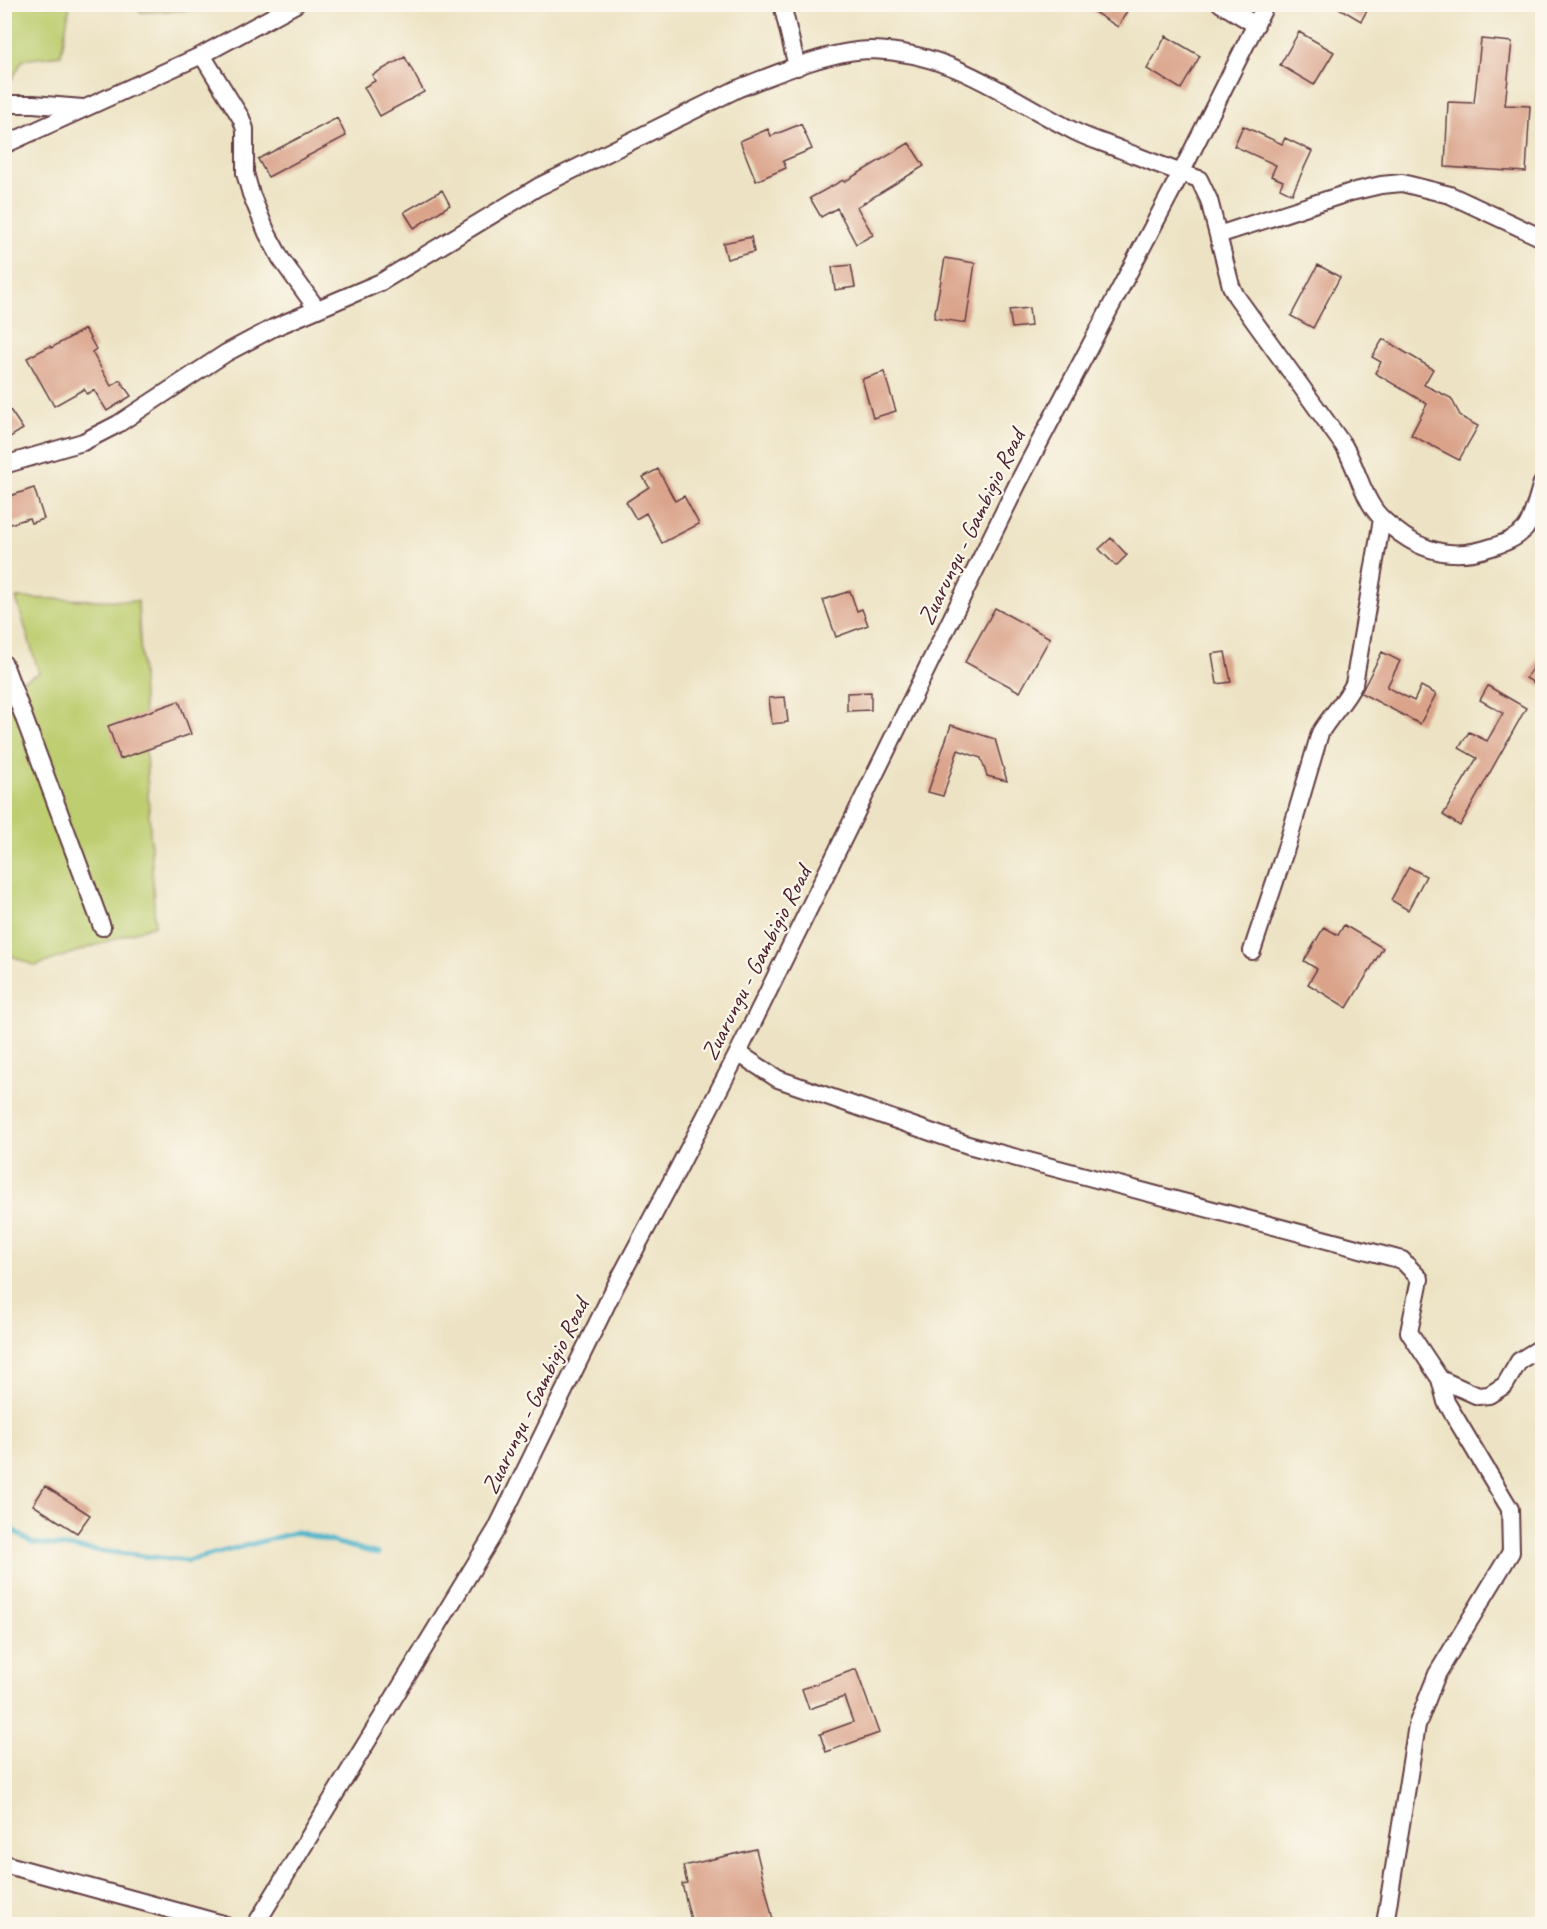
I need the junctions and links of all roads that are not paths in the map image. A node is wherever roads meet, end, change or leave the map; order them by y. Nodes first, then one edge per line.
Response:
1 (296, 4) edge
2 (782, 4) edge
3 (1221, 4) edge
4 (1266, 4) edge
5 (1256, 25) junction
6 (202, 55) junction
7 (797, 67) junction
8 (4, 104) edge
9 (84, 108) junction
10 (4, 145) edge
11 (1181, 173) junction
12 (1218, 235) junction
13 (1542, 238) edge
14 (317, 309) junction
15 (4, 465) edge
16 (1542, 483) edge
17 (1382, 519) junction
18 (4, 664) edge
19 (102, 927) dead end
20 (1252, 951) dead end
21 (738, 1053) junction
22 (1542, 1347) edge
23 (1440, 1379) junction
24 (4, 1864) edge
25 (223, 1924) edge
26 (256, 1924) edge
27 (1385, 1924) edge

1 - 6 street
2 - 7 street
3 - 5 street
4 - 5 street, Zuarungu - Gambigio Road
5 - 11 street, Zuarungu - Gambigio Road
6 - 9 street
6 - 14 street
7 - 11 street
7 - 14 street
8 - 9 street
9 - 10 street
11 - 12 street
11 - 21 street, Zuarungu - Gambigio Road
12 - 13 street
12 - 17 street
14 - 15 street
16 - 17 street
17 - 20 street
18 - 19 street
21 - 23 street
21 - 26 street, Zuarungu - Gambigio Road
22 - 23 street
23 - 27 street
24 - 25 street

